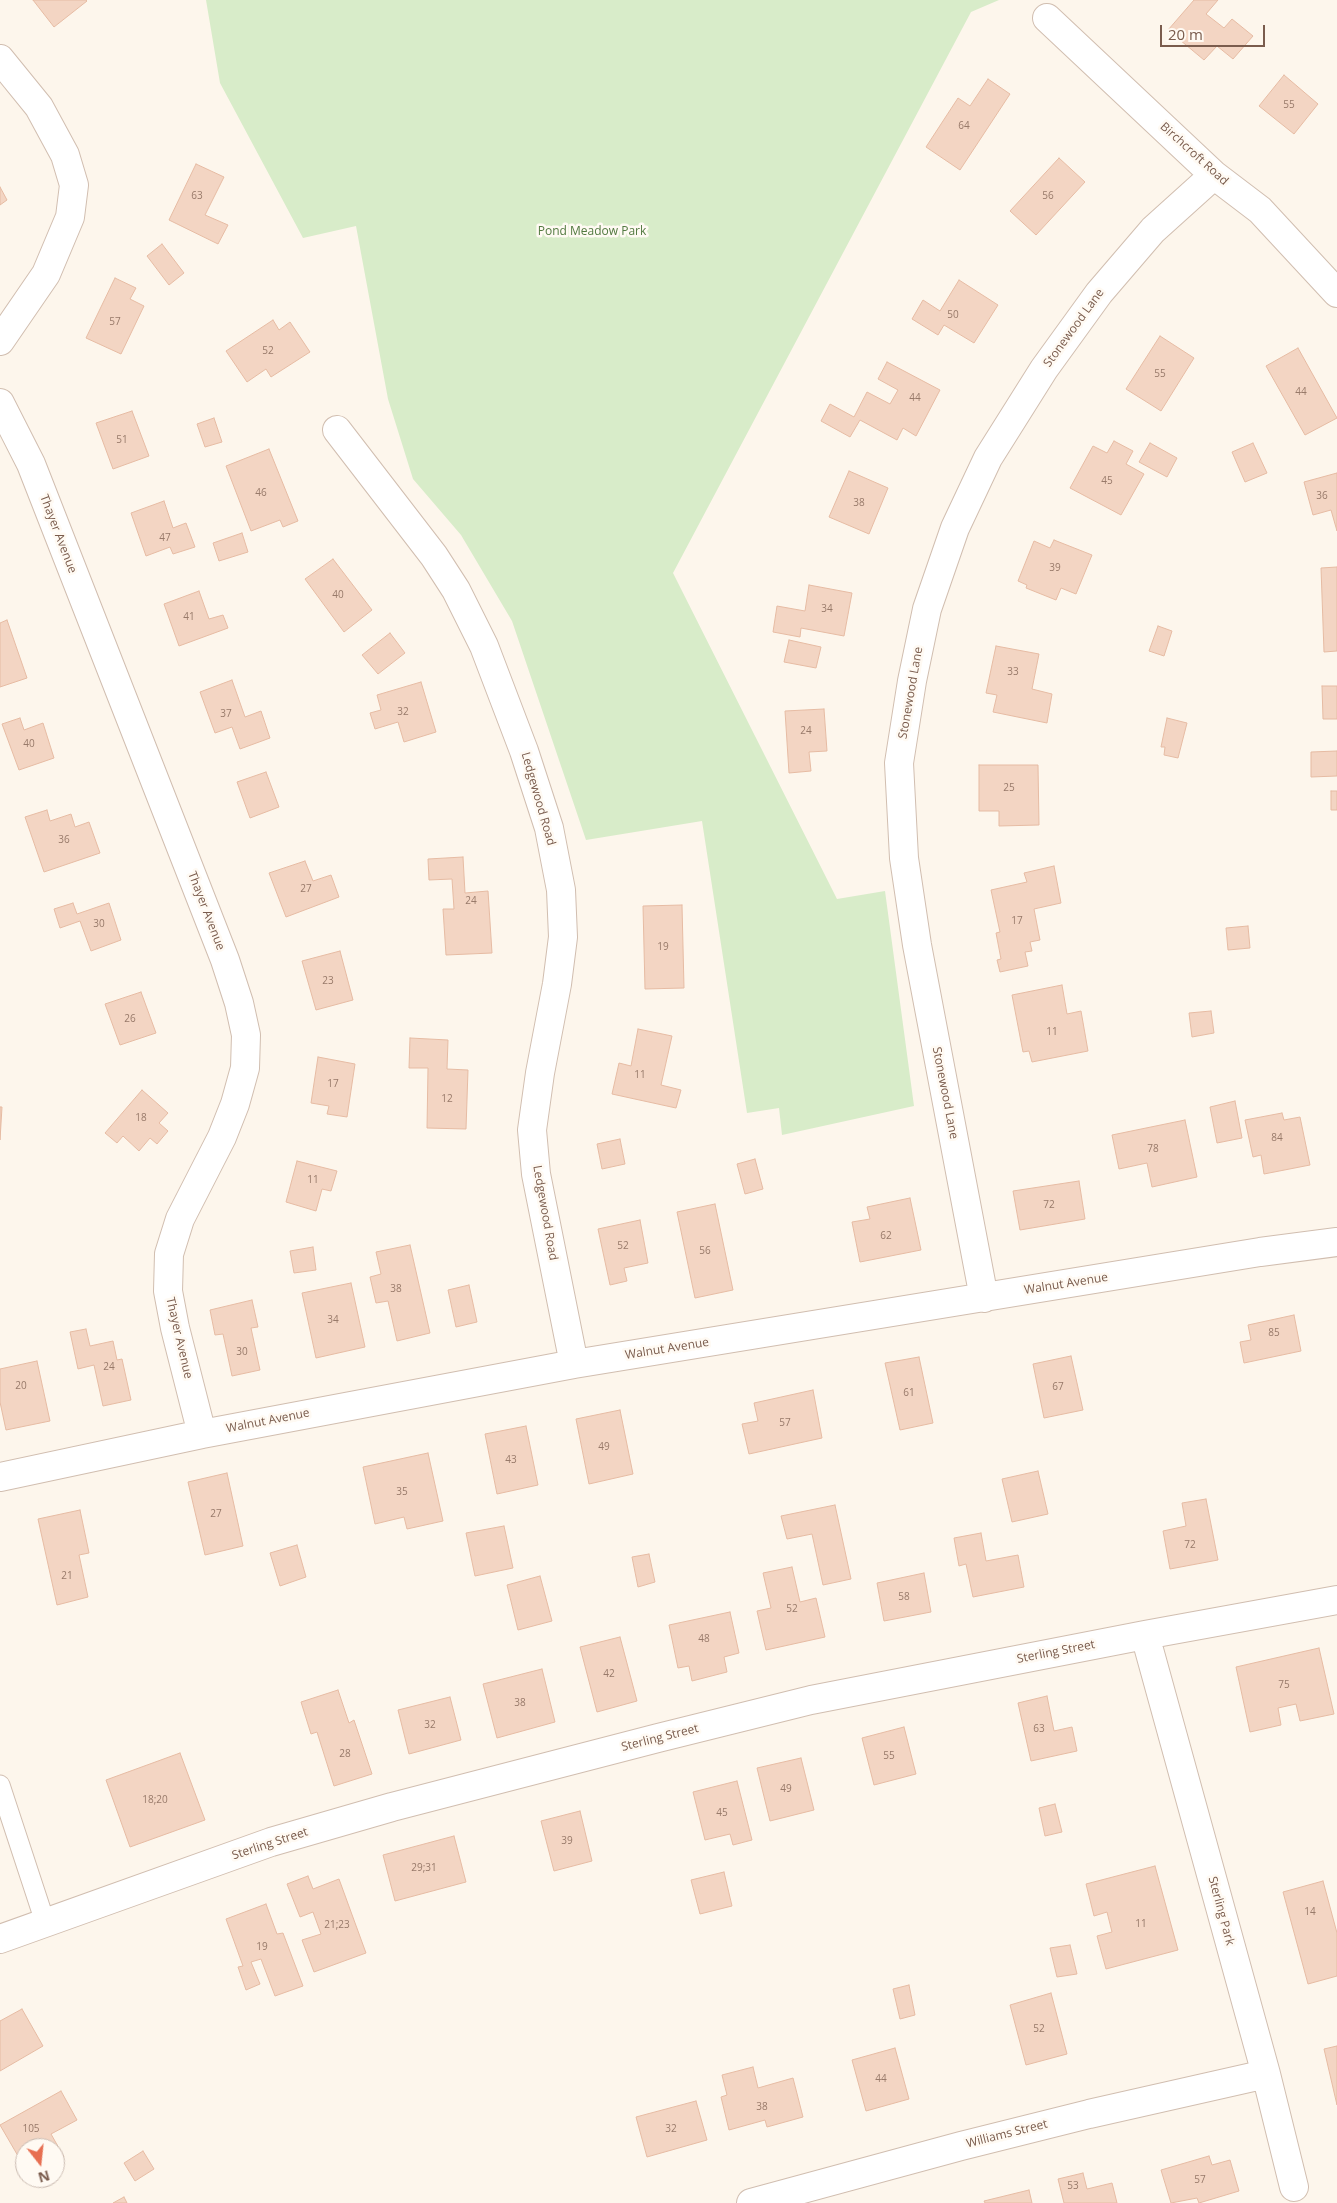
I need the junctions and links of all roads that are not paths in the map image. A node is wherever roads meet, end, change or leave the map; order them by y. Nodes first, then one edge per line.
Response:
1 (1047, 18) dead end
2 (0, 59) edge
3 (1214, 175) junction
4 (1337, 293) edge
5 (0, 341) edge
6 (0, 403) edge
7 (337, 430) dead end
8 (1337, 1242) edge
9 (984, 1298) junction
10 (574, 1364) junction
11 (202, 1434) junction
12 (0, 1477) edge
13 (1337, 1600) edge
14 (1145, 1635) junction
15 (0, 1785) edge
16 (45, 1922) junction
17 (0, 1938) edge
18 (1266, 2074) junction
19 (1294, 2187) dead end
20 (750, 2203) edge

1 - 3 street, Birchcroft Road
2 - 5 street
3 - 4 street, Birchcroft Road
3 - 9 street, Stonewood Lane
6 - 11 street, Thayer Avenue
7 - 10 street, Ledgewood Road
8 - 9 street, Walnut Avenue
9 - 10 street, Walnut Avenue
10 - 11 street, Walnut Avenue
11 - 12 street, Walnut Avenue
13 - 14 street, Sterling Street
14 - 16 street, Sterling Street
14 - 18 street, Sterling Park
15 - 16 lane
16 - 17 street, Sterling Street
18 - 19 street, Sterling Park
18 - 20 street, Williams Street

